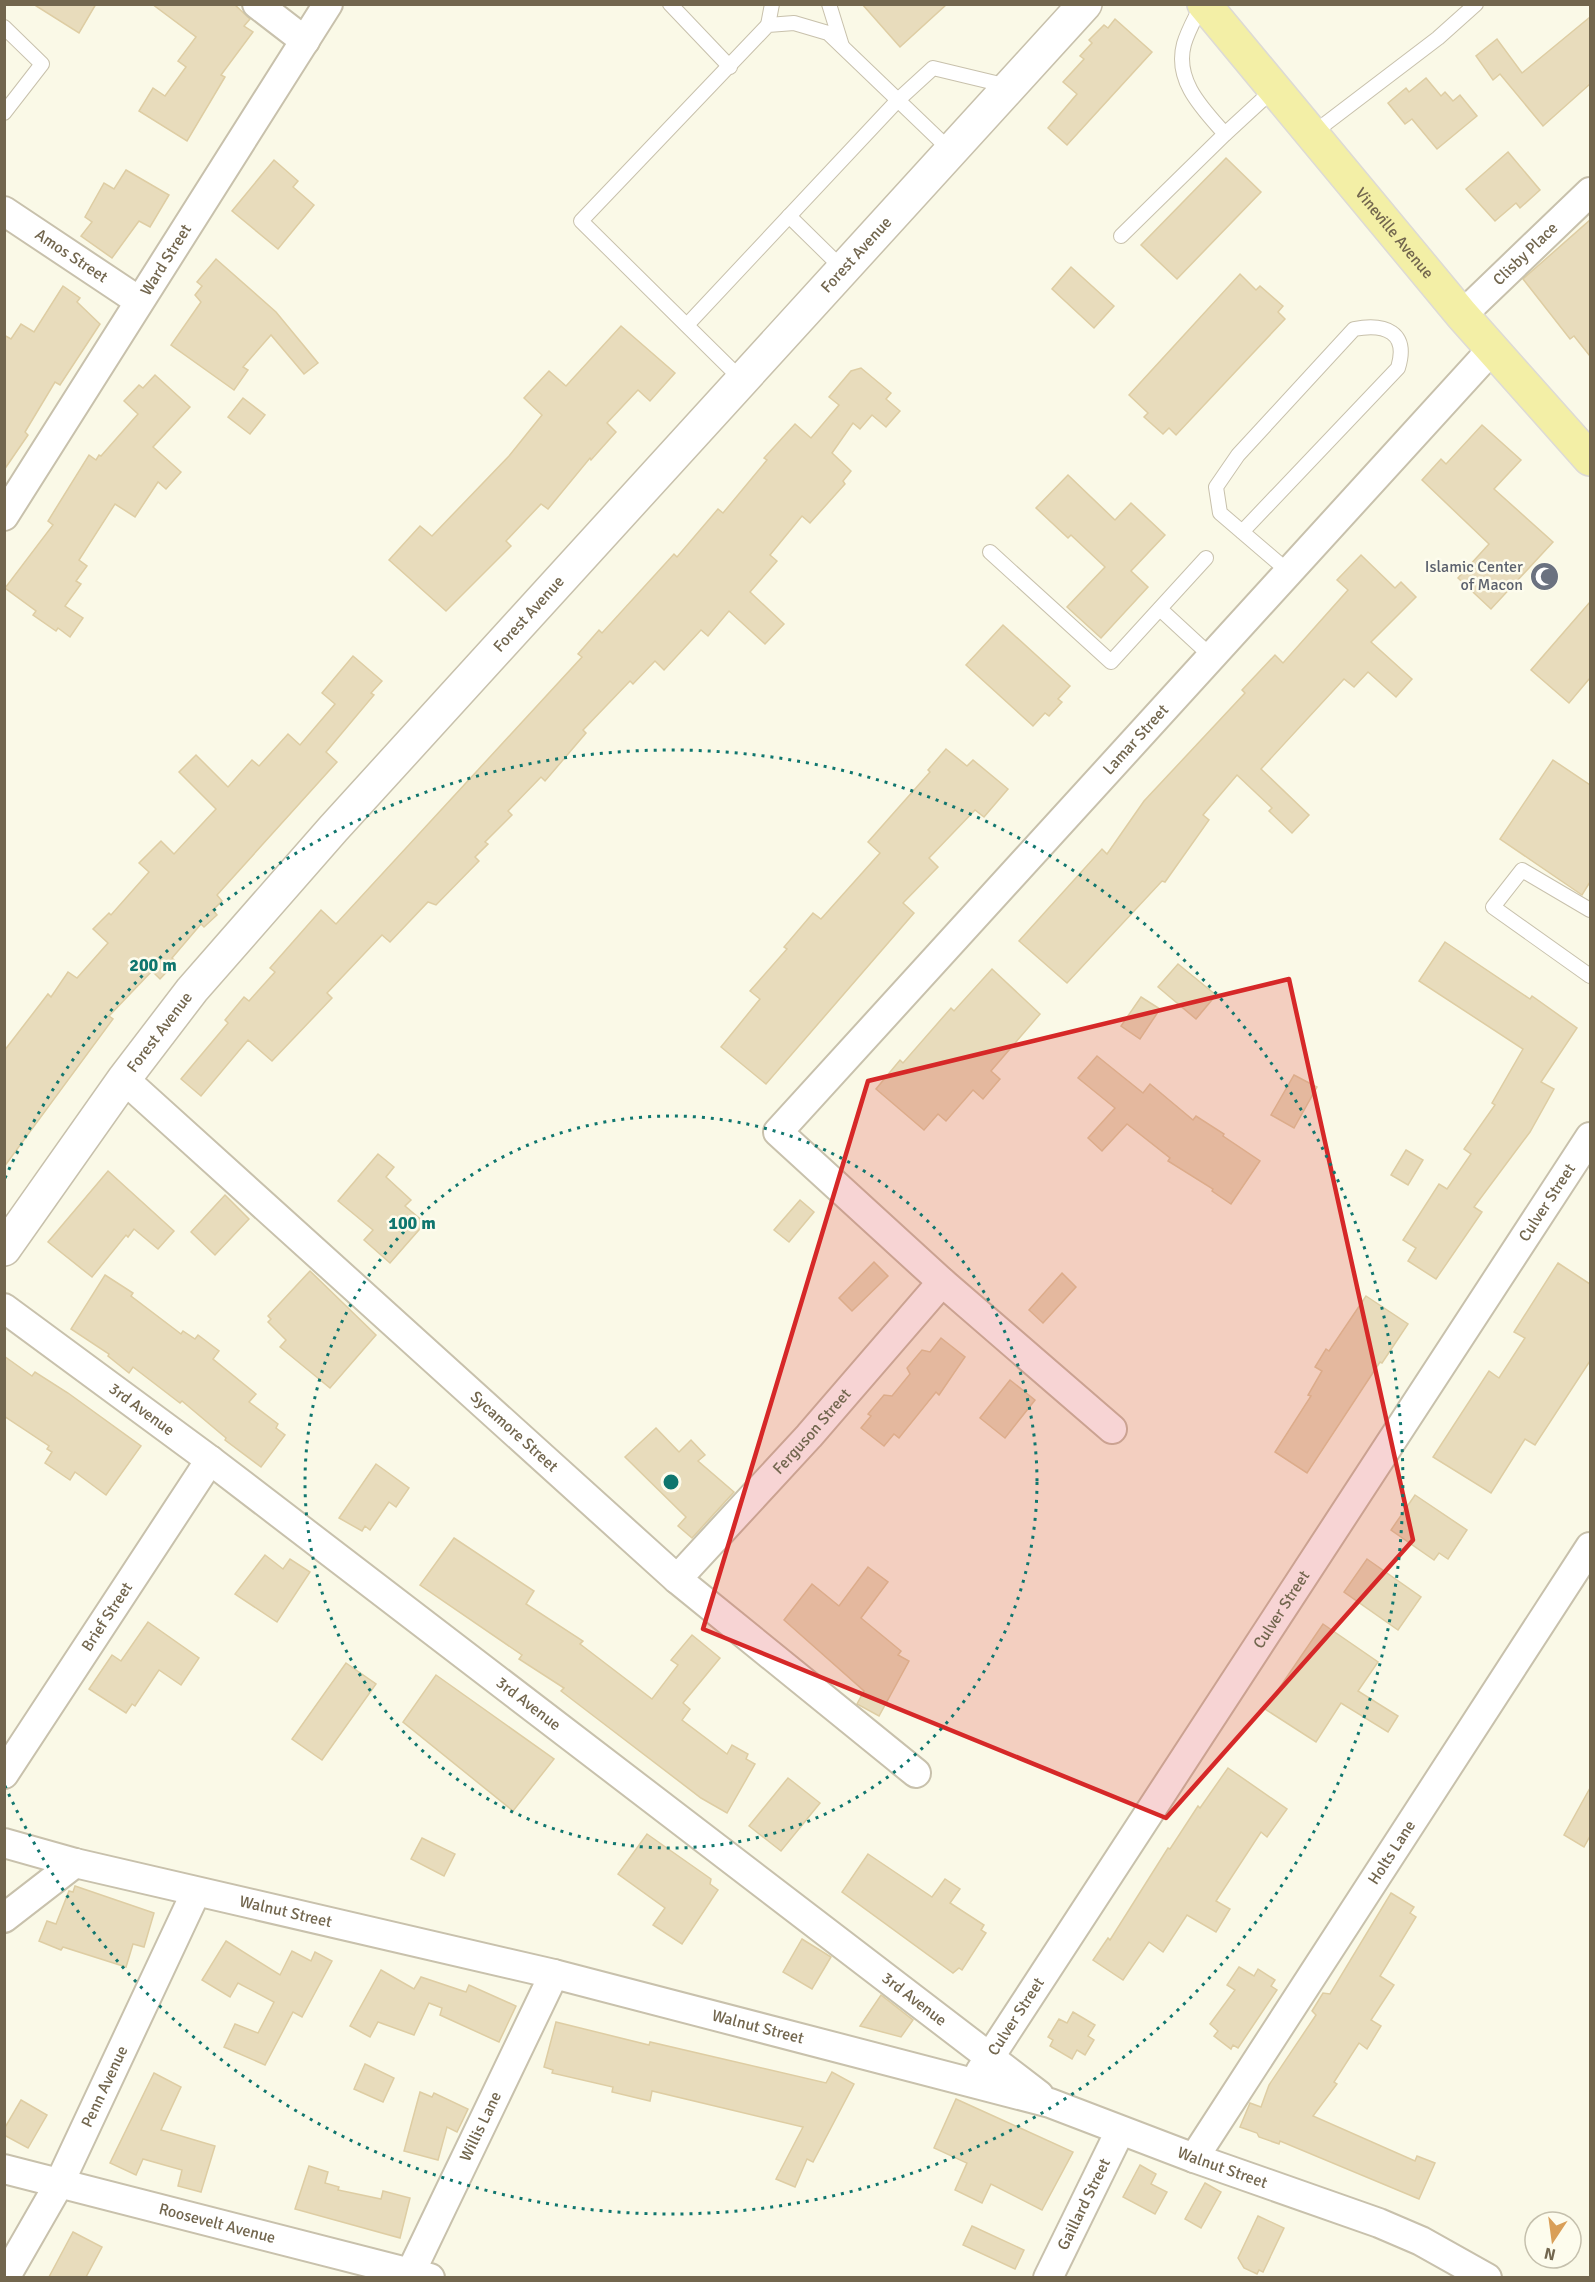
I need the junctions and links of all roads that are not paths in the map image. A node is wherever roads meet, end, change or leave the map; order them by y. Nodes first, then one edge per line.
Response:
1 (257, 4) edge
2 (328, 4) edge
3 (670, 4) edge
4 (772, 4) edge
5 (829, 4) edge
6 (1085, 4) edge
7 (1203, 4) edge
8 (1474, 5) edge
9 (768, 25) junction
10 (4, 27) edge
11 (305, 41) junction
12 (842, 47) junction
13 (730, 67) junction
14 (1010, 87) junction
15 (1274, 89) junction
16 (898, 100) junction
17 (4, 113) edge
18 (1225, 134) junction
19 (1312, 134) junction
20 (951, 151) junction
21 (1590, 192) edge
22 (4, 211) edge
23 (789, 216) junction
24 (1121, 236) dead end
25 (843, 270) junction
26 (139, 301) junction
27 (1462, 315) junction
28 (687, 325) junction
29 (1492, 348) junction
30 (742, 380) junction
31 (1590, 459) edge
32 (4, 516) edge
33 (1242, 532) junction
34 (990, 552) dead end
35 (1206, 558) dead end
36 (1288, 572) junction
37 (1160, 609) junction
38 (1212, 657) junction
39 (1590, 910) edge
40 (1590, 976) edge
41 (124, 1079) junction
42 (1590, 1137) edge
43 (4, 1249) edge
44 (942, 1282) junction
45 (4, 1308) edge
46 (1112, 1429) dead end
47 (210, 1460) junction
48 (1590, 1547) edge
49 (677, 1579) junction
50 (916, 1773) dead end
51 (4, 1774) edge
52 (4, 1843) edge
53 (75, 1863) junction
54 (196, 1892) junction
55 (4, 1918) edge
56 (554, 1974) junction
57 (990, 2057) junction
58 (973, 2083) junction
59 (1050, 2103) junction
60 (1120, 2131) junction
61 (1194, 2158) junction
62 (4, 2169) edge
63 (59, 2184) junction
64 (416, 2276) edge
65 (5, 2277) edge
66 (1048, 2277) edge
67 (1487, 2277) edge

1 - 11 street
2 - 11 street, Ward Street
3 - 13 lane
4 - 9 lane
5 - 12 lane
6 - 14 street, Forest Avenue
7 - 15 main road, Vineville Avenue
7 - 18 lane
8 - 19 lane
9 - 12 lane
9 - 13 lane
10 - 17 lane
11 - 26 street, Ward Street
12 - 16 lane
13 - 28 lane
14 - 16 lane
14 - 20 street, Forest Avenue
15 - 18 lane
15 - 19 main road, Vineville Avenue
16 - 20 lane
16 - 23 lane
18 - 24 lane
19 - 27 main road, Vineville Avenue
20 - 25 street, Forest Avenue
21 - 27 street, Clisby Place
22 - 26 street, Amos Street
23 - 25 lane
23 - 28 lane
25 - 30 street, Forest Avenue
26 - 32 street, Ward Street
27 - 29 main road, Vineville Avenue
28 - 30 lane
29 - 31 main road, Vineville Avenue
29 - 36 street, Lamar Street
30 - 41 street, Forest Avenue
33 - 33 lane
33 - 36 lane
34 - 37 lane
35 - 37 lane
36 - 38 street, Lamar Street
37 - 38 lane
38 - 44 street, Lamar Street
39 - 40 lane
41 - 43 street, Forest Avenue
41 - 49 street, Sycamore Street
42 - 57 street, Culver Street
44 - 46 street
44 - 49 street, Ferguson Street
45 - 47 street, 3rd Avenue
47 - 51 street, Brief Street
47 - 57 street, 3rd Avenue
48 - 61 street, Holts Lane
49 - 50 street, Sycamore Street
52 - 53 street, Walnut Street
53 - 54 street, Walnut Street
53 - 55 street
54 - 56 street, Walnut Street
54 - 63 street, Penn Avenue
56 - 58 street, Walnut Street
56 - 64 street, Willis Lane
57 - 58 street, Culver Street
57 - 59 street, 3rd Avenue
58 - 59 street, Walnut Street
59 - 60 street, Walnut Street
60 - 61 street, Walnut Street
60 - 66 street, Gaillard Street
61 - 67 street, Walnut Street
62 - 63 street, Roosevelt Avenue
63 - 64 street, Roosevelt Avenue
63 - 65 street, Penn Avenue

